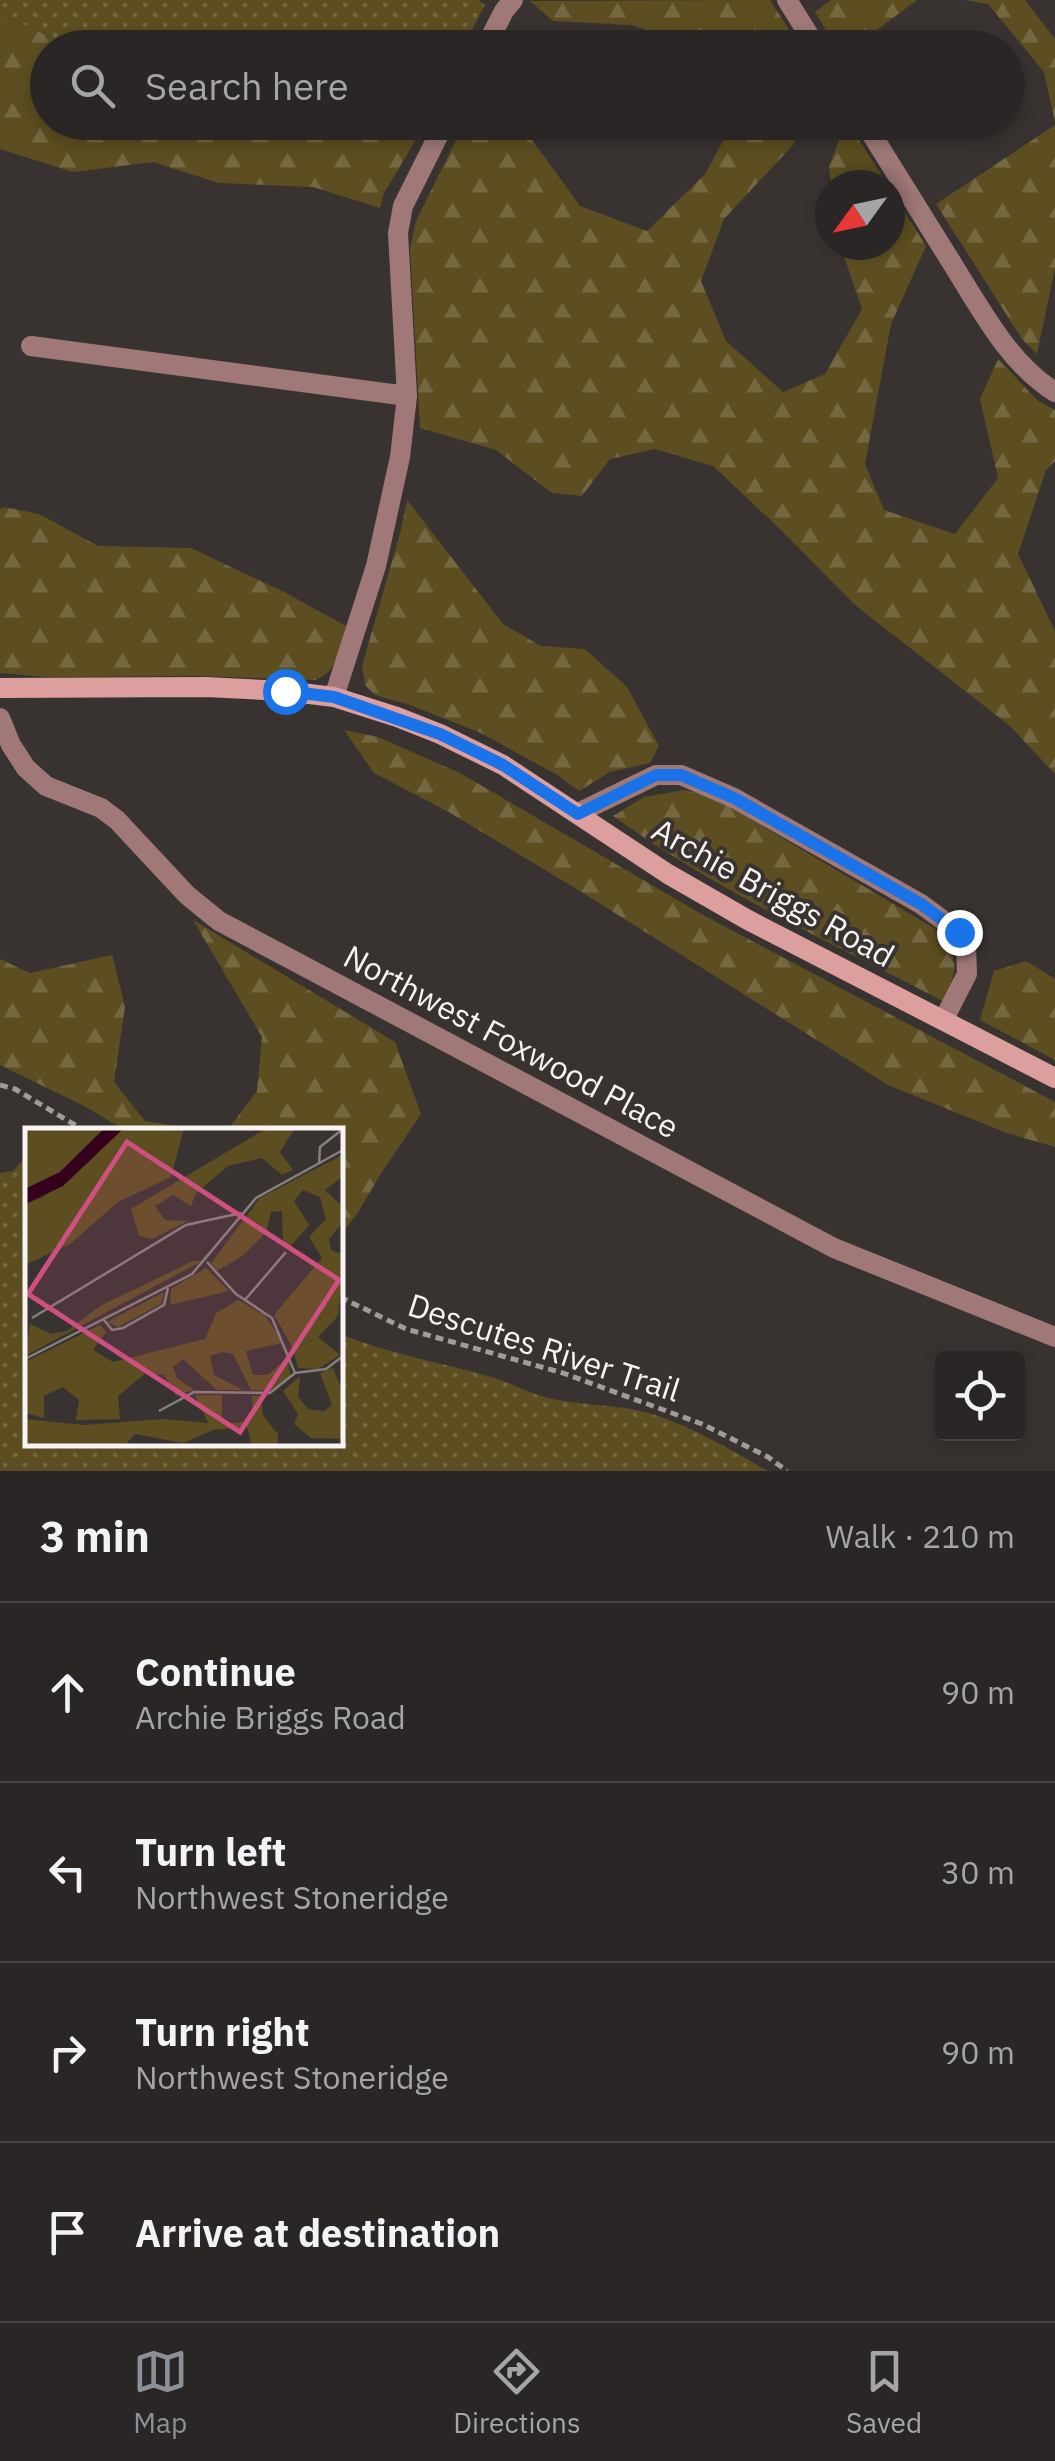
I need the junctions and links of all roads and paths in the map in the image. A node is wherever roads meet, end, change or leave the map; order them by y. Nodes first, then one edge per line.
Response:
1 (513, 0) edge
2 (786, 0) edge
3 (494, 30) edge
4 (805, 30) edge
5 (436, 140) edge
6 (875, 140) edge
7 (31, 346) dead end
8 (1055, 392) edge
9 (407, 396) junction
10 (0, 688) edge
11 (334, 697) junction
12 (0, 718) edge
13 (578, 814) junction
14 (944, 1019) junction
15 (1055, 1078) edge
16 (0, 1084) edge
17 (80, 1128) edge
18 (342, 1298) edge
19 (1055, 1337) edge
20 (787, 1471) edge

1 - 3 street
2 - 4 street
5 - 9 street
6 - 8 street
7 - 9 street
9 - 11 street
10 - 11 street, Archie Briggs Road
11 - 13 street, Archie Briggs Road
12 - 19 street, Northwest Foxwood Place
13 - 14 street, Archie Briggs Road
13 - 14 street
14 - 15 street, Archie Briggs Road
16 - 17 path
18 - 20 path, Descutes River Trail

